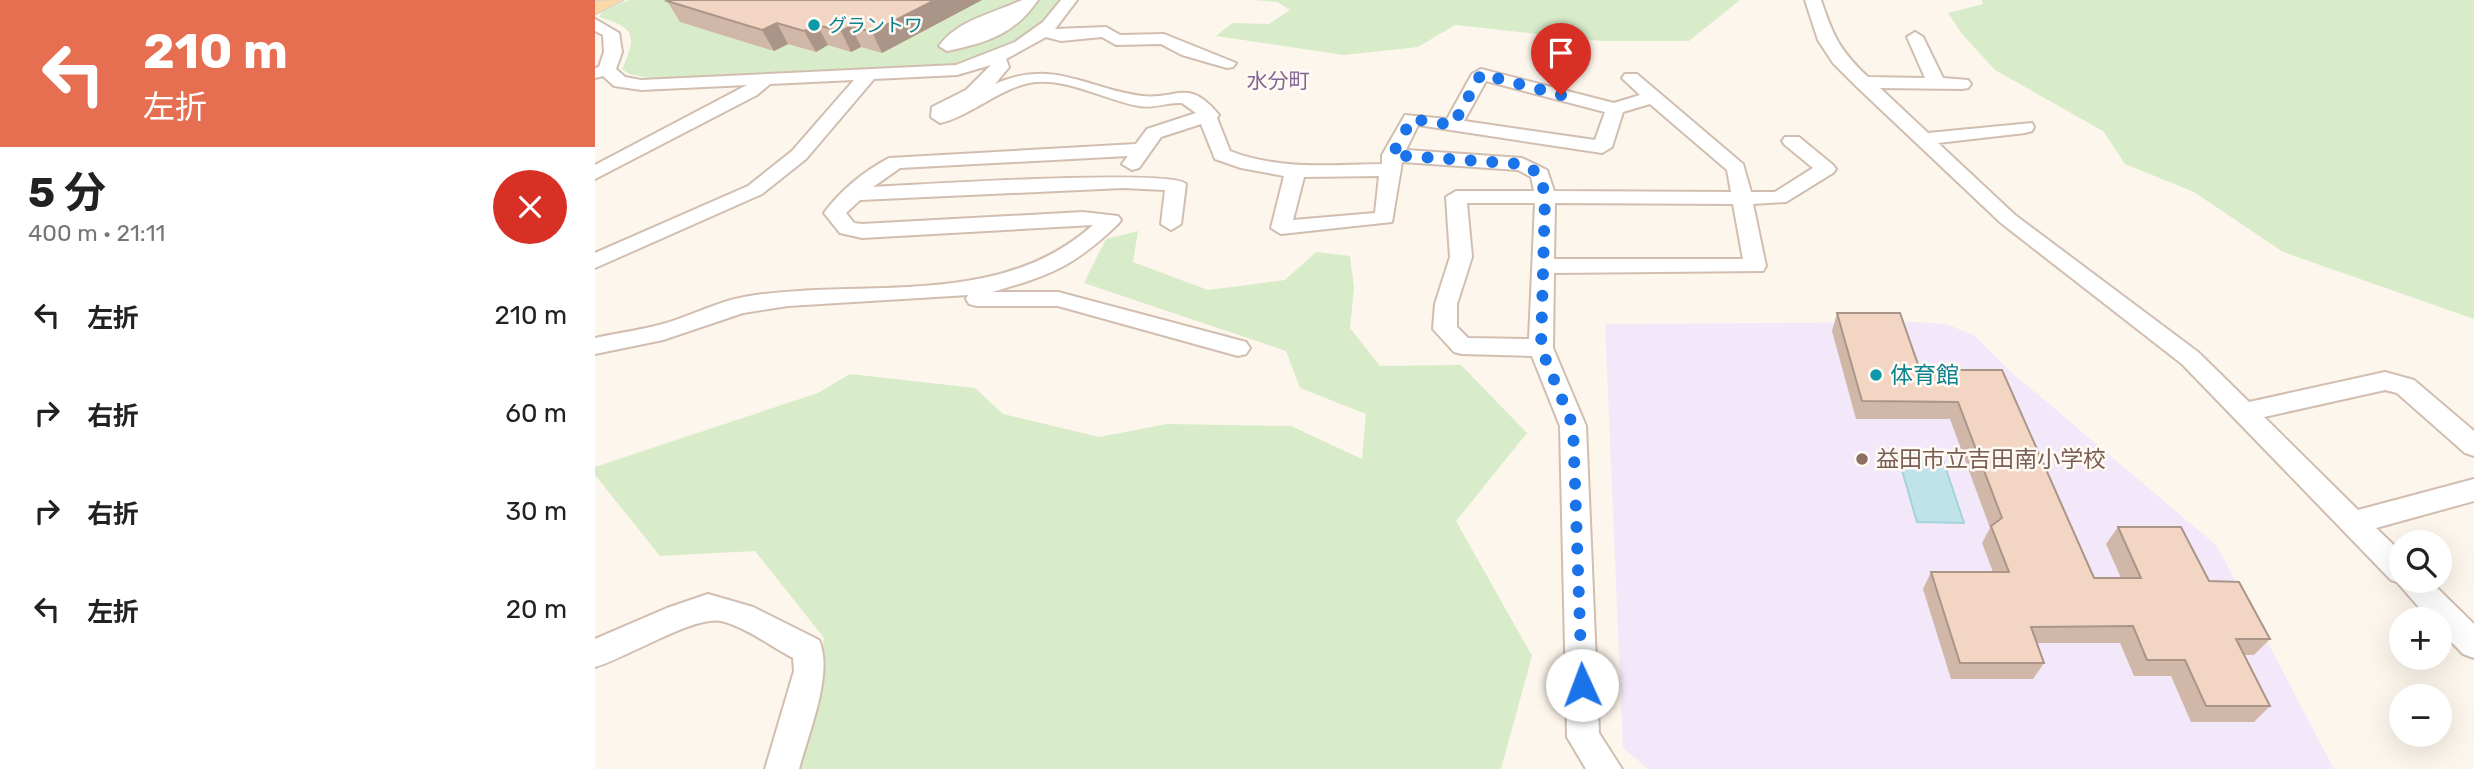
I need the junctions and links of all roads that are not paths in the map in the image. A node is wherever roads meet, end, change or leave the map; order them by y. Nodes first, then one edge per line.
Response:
1 (613, 0) edge
2 (1069, 0) edge
3 (1814, 0) edge
4 (595, 8) edge
5 (595, 24) edge
6 (1044, 32) junction
7 (1915, 37) dead end
8 (997, 57) junction
9 (1227, 63) dead end
10 (761, 70) junction
11 (601, 71) edge
12 (868, 75) junction
13 (1631, 78) dead end
14 (1862, 82) junction
15 (1936, 83) junction
16 (1962, 84) dead end
17 (1653, 97) junction
18 (1615, 108) junction
19 (1210, 115) junction
20 (1453, 125) junction
21 (2025, 127) dead end
22 (1921, 139) junction
23 (1792, 141) dead end
24 (1139, 150) junction
25 (1390, 163) junction
26 (1296, 170) junction
27 (595, 173) edge
28 (1123, 182) junction
29 (851, 194) junction
30 (1545, 196) junction
31 (1742, 198) junction
32 (1171, 224) dead end
33 (595, 261) edge
34 (1543, 266) junction
35 (902, 294) junction
36 (595, 346) edge
37 (1238, 348) dead end
38 (1541, 348) junction
39 (2243, 414) junction
40 (2474, 446) edge
41 (2474, 491) edge
42 (2353, 523) junction
43 (2389, 559) edge
44 (2423, 593) edge
45 (2474, 644) edge
46 (595, 653) edge
47 (782, 769) edge
48 (1605, 769) edge

1 - 4 main road
2 - 6 street
3 - 14 street
5 - 11 street
6 - 8 street
6 - 9 street
7 - 15 street
8 - 12 street
8 - 19 street
10 - 11 street
10 - 12 street
10 - 27 street
12 - 33 street
13 - 17 street
14 - 15 street
14 - 22 street
15 - 16 street
17 - 18 street
17 - 31 street
18 - 20 street
18 - 20 street
19 - 24 street
19 - 26 street
20 - 25 street
21 - 22 street
22 - 39 street
23 - 31 street
24 - 28 street
24 - 29 street
25 - 26 street
25 - 26 street
25 - 30 street
28 - 29 street
28 - 32 street
29 - 35 street
30 - 31 street
30 - 34 street
30 - 38 street
31 - 34 street
34 - 38 street
35 - 36 street
35 - 37 street
38 - 48 street
39 - 40 street
39 - 42 street
41 - 42 street
42 - 43 street
44 - 45 street
46 - 47 street

